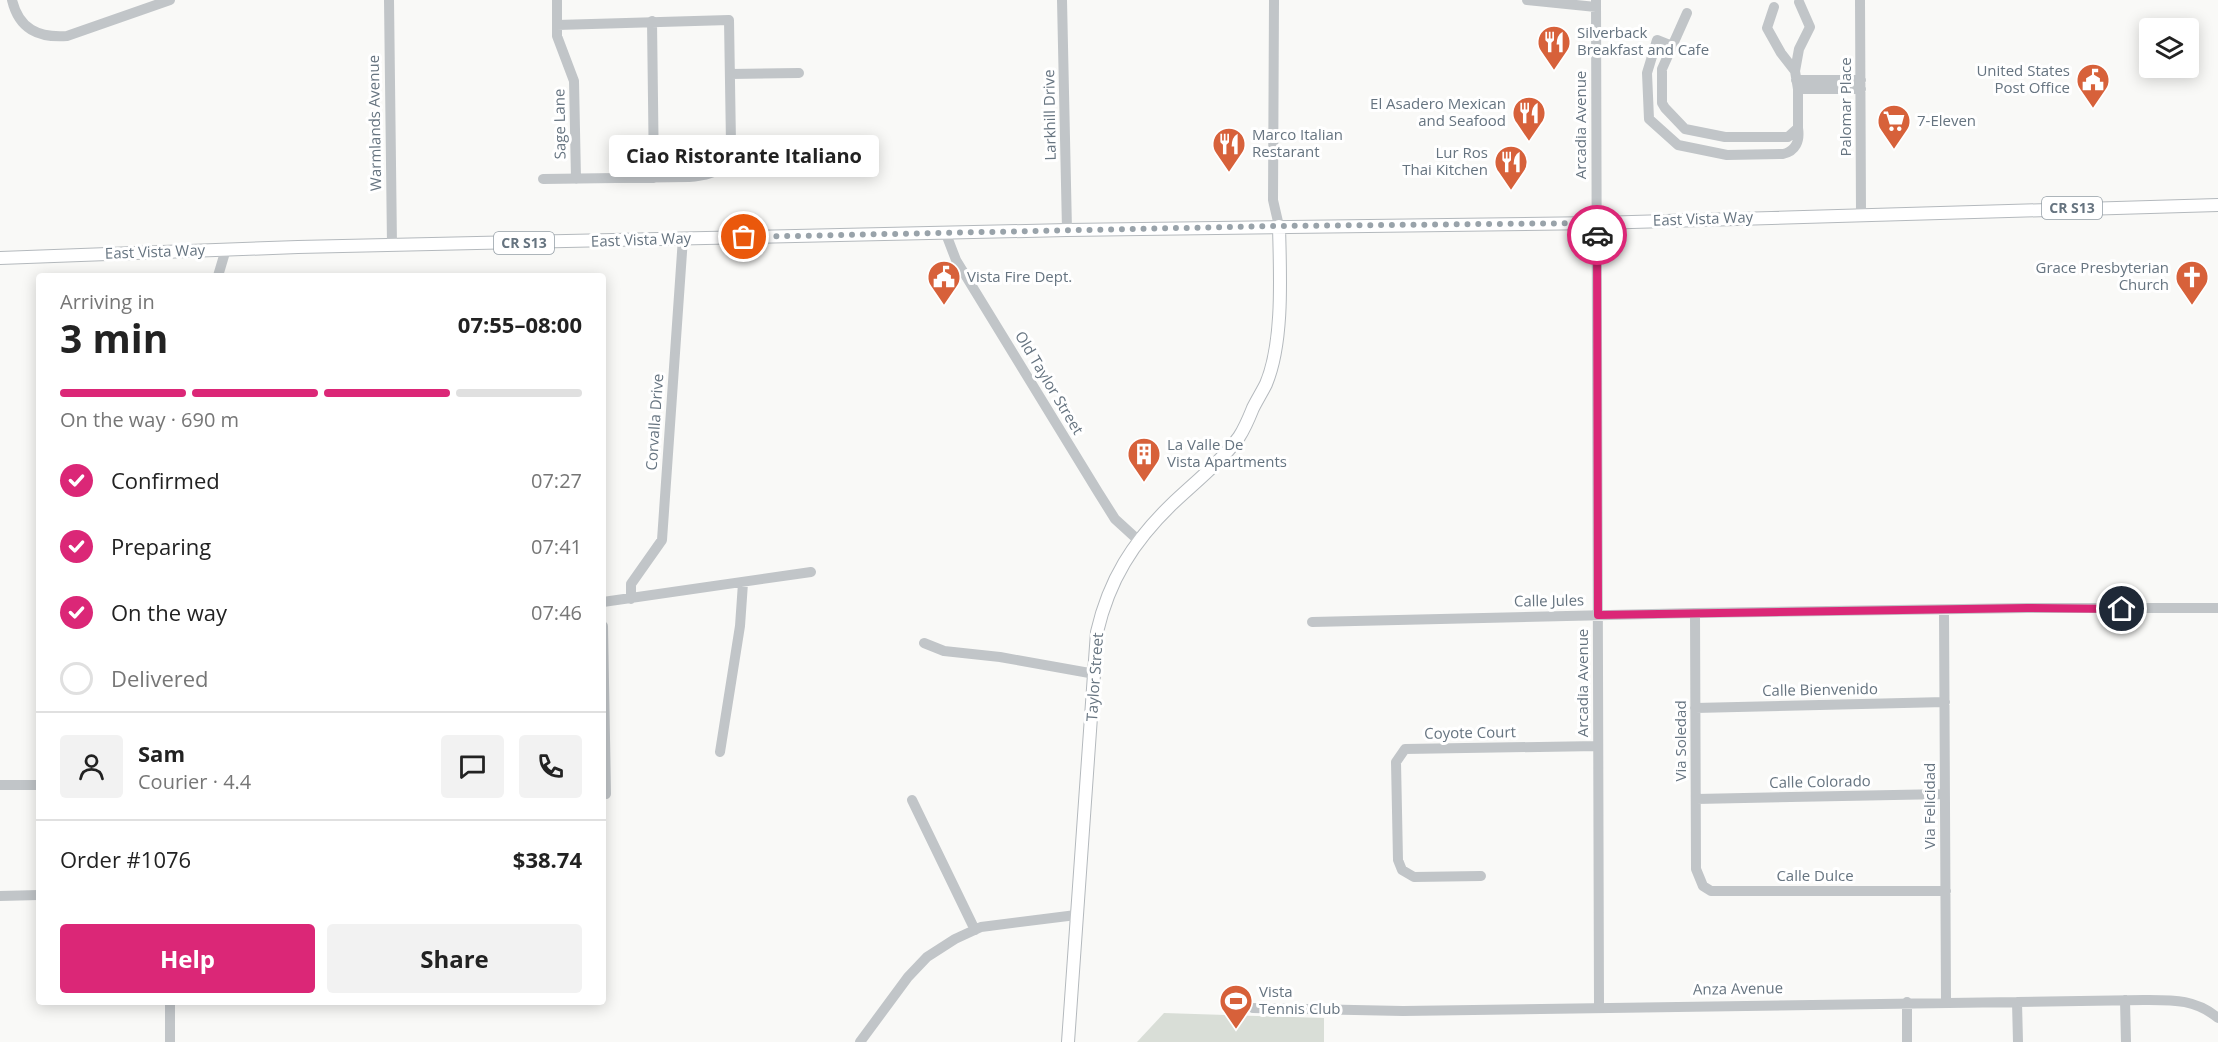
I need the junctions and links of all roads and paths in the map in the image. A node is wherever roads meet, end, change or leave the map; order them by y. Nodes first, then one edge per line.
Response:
1 (12, 0) edge
2 (170, 0) edge
3 (389, 0) edge
4 (557, 0) edge
5 (1062, 0) edge
6 (1274, 0) edge
7 (1527, 0) edge
8 (1860, 0) edge
9 (1798, 2) dead end
10 (1596, 4) edge
11 (1774, 7) dead end
12 (1687, 13) dead end
13 (652, 21) junction
14 (557, 26) junction
15 (1672, 46) junction
16 (730, 74) junction
17 (799, 74) dead end
18 (1796, 80) junction
19 (1860, 84) junction
20 (1798, 128) junction
21 (801, 157) dead end
22 (728, 159) junction
23 (654, 178) junction
24 (576, 179) junction
25 (543, 180) dead end
26 (2218, 205) edge
27 (1861, 214) junction
28 (1597, 223) junction
29 (1279, 226) junction
30 (1067, 230) junction
31 (946, 234) junction
32 (682, 238) junction
33 (392, 245) junction
34 (226, 249) junction
35 (0, 258) edge
36 (219, 273) edge
37 (1138, 540) junction
38 (811, 572) dead end
39 (743, 583) junction
40 (631, 599) junction
41 (606, 602) edge
42 (2218, 608) edge
43 (1944, 610) junction
44 (1695, 613) junction
45 (1598, 615) junction
46 (1312, 622) dead end
47 (924, 643) dead end
48 (1095, 674) junction
49 (1945, 702) junction
50 (1695, 708) junction
51 (1598, 746) junction
52 (720, 752) dead end
53 (36, 784) edge
54 (0, 785) edge
55 (1945, 794) junction
56 (1696, 799) junction
57 (912, 800) dead end
58 (1696, 869) joint
59 (1481, 876) dead end
60 (1946, 891) junction
61 (36, 895) edge
62 (0, 896) edge
63 (1077, 915) junction
64 (975, 930) junction
65 (2125, 1000) junction
66 (1907, 1002) junction
67 (2017, 1002) junction
68 (1946, 1003) junction
69 (170, 1005) edge
70 (1599, 1006) junction
71 (1253, 1008) dead end
72 (2218, 1018) edge
73 (170, 1042) edge
74 (860, 1042) edge
75 (1068, 1042) edge
76 (1907, 1042) edge
77 (2018, 1042) edge
78 (2126, 1042) edge

1 - 2 street
3 - 33 street, Warmlands Avenue
4 - 14 street, Sage Lane
5 - 30 street, Larkhill Drive
6 - 29 street
7 - 10 street
8 - 19 street, Palomar Place
9 - 18 street
10 - 28 street, Arcadia Avenue
11 - 18 street
12 - 15 street
13 - 14 street
13 - 16 street
13 - 23 street
14 - 24 street, Sage Lane
15 - 20 street
15 - 20 street
16 - 17 street
16 - 22 street
18 - 19 street
18 - 20 street
19 - 27 street, Palomar Place
21 - 22 street
22 - 23 street
23 - 24 street
24 - 25 street
26 - 27 main road, East Vista Way / CR S13
27 - 28 main road, East Vista Way / CR S13
28 - 29 main road, East Vista Way / CR S13
28 - 45 street, Arcadia Avenue
29 - 30 main road, East Vista Way / CR S13
29 - 37 main road, Taylor Street
30 - 31 main road, East Vista Way / CR S13
31 - 32 main road, East Vista Way / CR S13
31 - 37 street, Old Taylor Street
32 - 33 main road, East Vista Way / CR S13
32 - 40 street, Corvalla Drive
33 - 34 main road, East Vista Way / CR S13
34 - 35 main road, East Vista Way / CR S13
34 - 36 street
37 - 48 main road, Taylor Street
38 - 39 street
39 - 40 street
39 - 52 street
40 - 41 street
42 - 43 street, Calle Jules
43 - 44 street, Calle Jules
43 - 49 street, Via Felicidad
44 - 45 street, Calle Jules
44 - 50 street, Via Soledad
45 - 46 street, Calle Jules
45 - 51 street, Arcadia Avenue
47 - 48 street
48 - 63 main road, Taylor Street
49 - 50 street, Calle Bienvenido
49 - 55 street, Via Felicidad
50 - 56 street, Via Soledad
51 - 59 street, Coyote Court
51 - 70 street, Arcadia Avenue
53 - 54 street
55 - 56 street, Calle Colorado
55 - 60 street, Via Felicidad
56 - 58 street, Via Soledad
57 - 64 street
58 - 60 street, Calle Dulce
60 - 68 street, Via Felicidad
61 - 62 street
63 - 64 street
63 - 75 main road, Taylor Street
64 - 74 street
65 - 67 street, Anza Avenue
65 - 72 street, Anza Avenue
65 - 78 street
66 - 68 street, Anza Avenue
66 - 70 street, Anza Avenue
66 - 76 street
67 - 68 street, Anza Avenue
67 - 77 street
69 - 73 street
70 - 71 street, Anza Avenue

